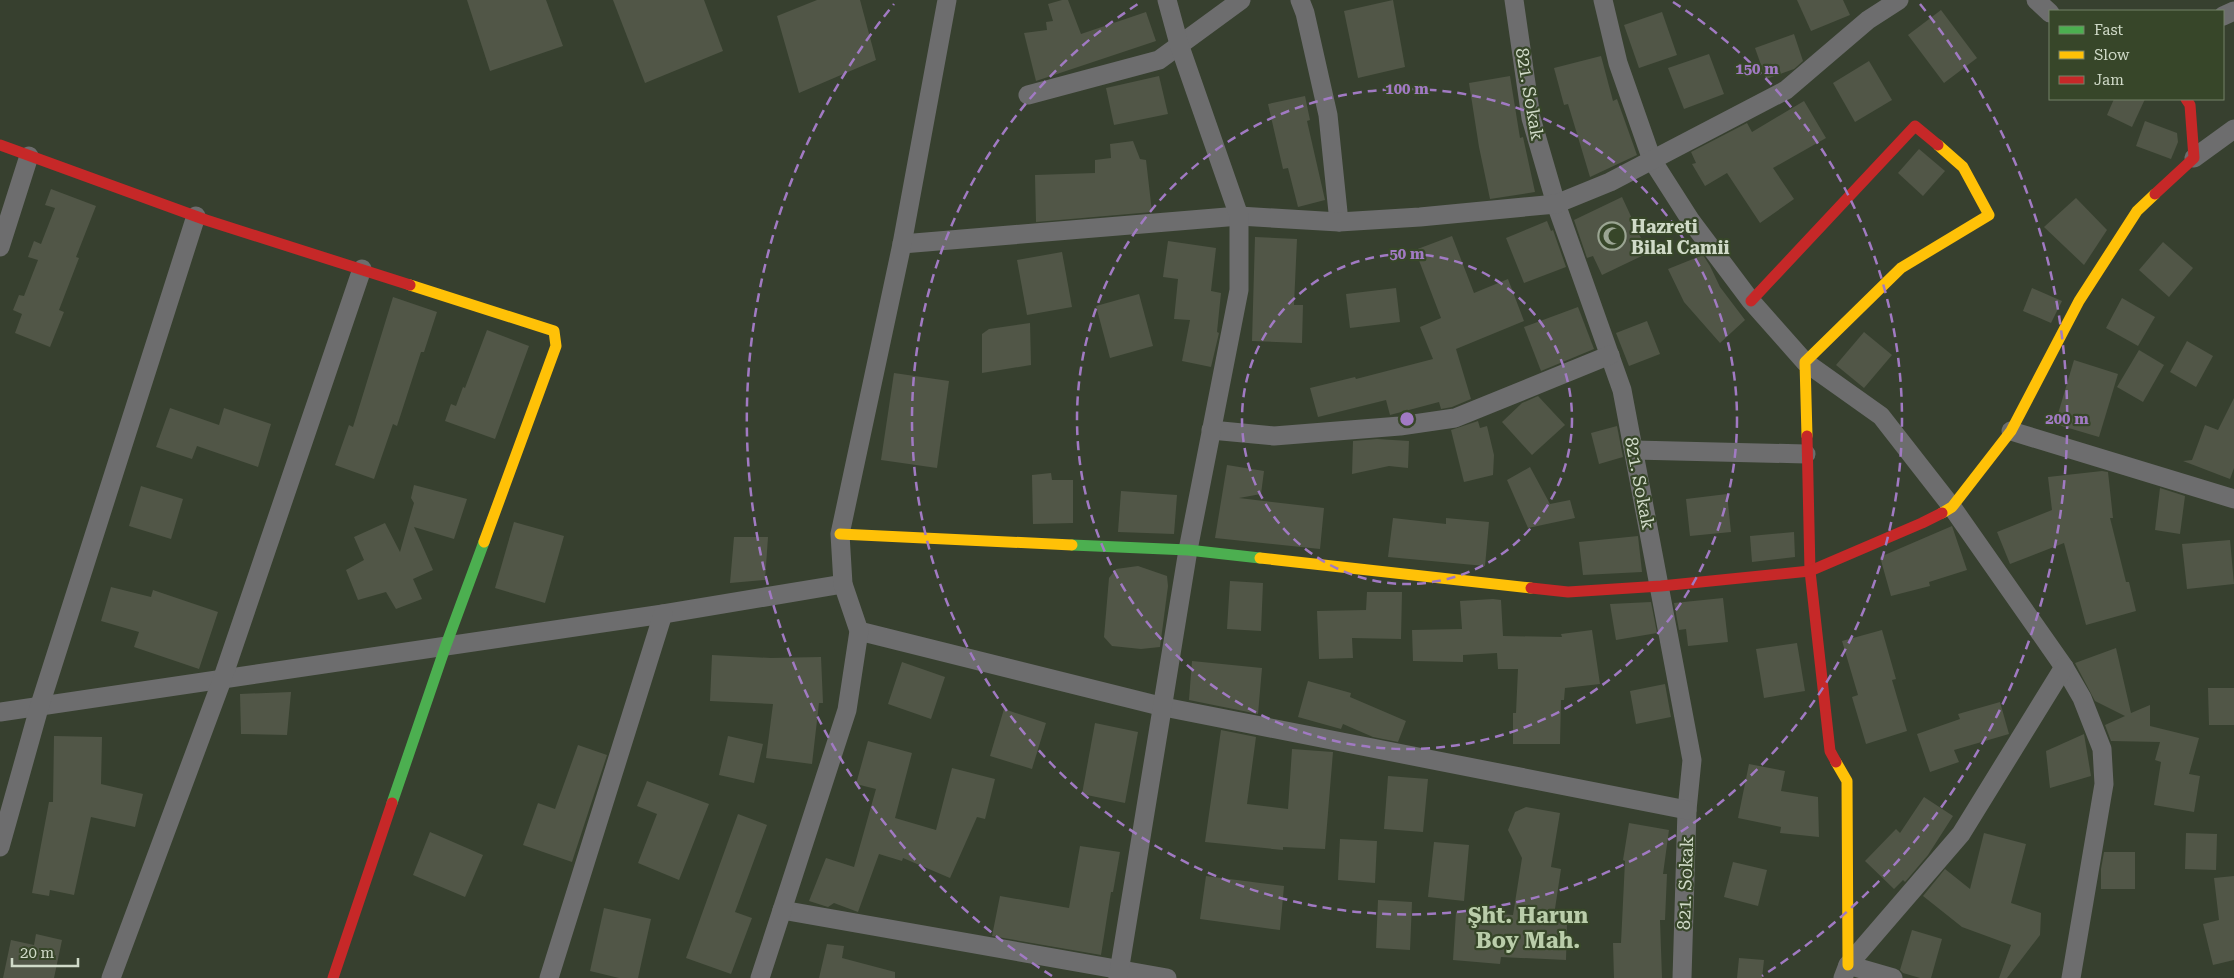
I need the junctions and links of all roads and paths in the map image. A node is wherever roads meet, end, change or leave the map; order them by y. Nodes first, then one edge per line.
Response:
1 (947, 0) edge
2 (1167, 0) edge
3 (1241, 0) edge
4 (1300, 0) edge
5 (1514, 0) edge
6 (1603, 0) edge
7 (1899, 0) edge
8 (2036, 0) edge
9 (2049, 12) edge
10 (1179, 44) junction
11 (1028, 95) dead end
12 (2187, 100) edge
13 (2234, 129) edge
14 (0, 145) edge
15 (29, 156) junction
16 (2194, 158) junction
17 (1652, 160) junction
18 (1556, 204) junction
19 (196, 216) junction
20 (1239, 216) junction
21 (1339, 222) junction
22 (902, 244) junction
23 (0, 247) edge
24 (362, 269) junction
25 (1751, 301) junction
26 (1610, 355) junction
27 (1805, 362) junction
28 (1212, 430) junction
29 (2011, 431) junction
30 (1634, 450) junction
31 (1806, 454) junction
32 (2234, 499) edge
33 (1952, 507) junction
34 (840, 534) junction
35 (1188, 550) junction
36 (1810, 570) junction
37 (843, 584) junction
38 (1661, 586) junction
39 (663, 614) junction
40 (859, 631) junction
41 (446, 645) junction
42 (2064, 667) junction
43 (222, 680) junction
44 (1164, 706) junction
45 (40, 708) junction
46 (0, 712) edge
47 (1687, 810) junction
48 (0, 847) edge
49 (782, 910) junction
50 (1845, 972) edge
51 (1119, 974) edge
52 (112, 978) edge
53 (333, 978) edge
54 (549, 978) edge
55 (760, 978) edge
56 (1166, 978) edge
57 (1682, 978) edge
58 (1893, 978) edge
59 (2071, 978) edge

1 - 22 street
2 - 10 street
3 - 10 street
4 - 21 street
5 - 18 street, 821. Sokak
6 - 17 street
7 - 17 street
8 - 9 street
10 - 11 street
10 - 20 street
12 - 16 street
13 - 16 street
14 - 15 street
15 - 19 street
15 - 23 street
16 - 29 street
17 - 18 street
17 - 25 street
18 - 21 street
18 - 26 street, 821. Sokak
19 - 24 street
19 - 45 street
20 - 21 street
20 - 22 street
20 - 28 street
22 - 34 street
24 - 41 street
24 - 43 street
25 - 27 street
25 - 27 street
26 - 28 street
26 - 30 street, 821. Sokak
27 - 31 street
27 - 33 street
28 - 35 street
29 - 32 street
29 - 33 street
30 - 31 street
30 - 38 street, 821. Sokak
31 - 36 street
33 - 36 street
33 - 42 street
34 - 35 street
34 - 37 street
35 - 38 street
35 - 44 street
36 - 38 street
36 - 50 street
37 - 39 street
37 - 40 street
38 - 47 street, 821. Sokak
39 - 41 street
39 - 54 street
40 - 44 street
40 - 49 street
41 - 43 street
41 - 53 street
42 - 50 street
42 - 59 street
43 - 45 street
43 - 52 street
44 - 47 street
44 - 51 street
45 - 46 street
45 - 48 street
47 - 57 street, 821. Sokak
49 - 51 street
49 - 55 street
50 - 58 street
51 - 56 street

